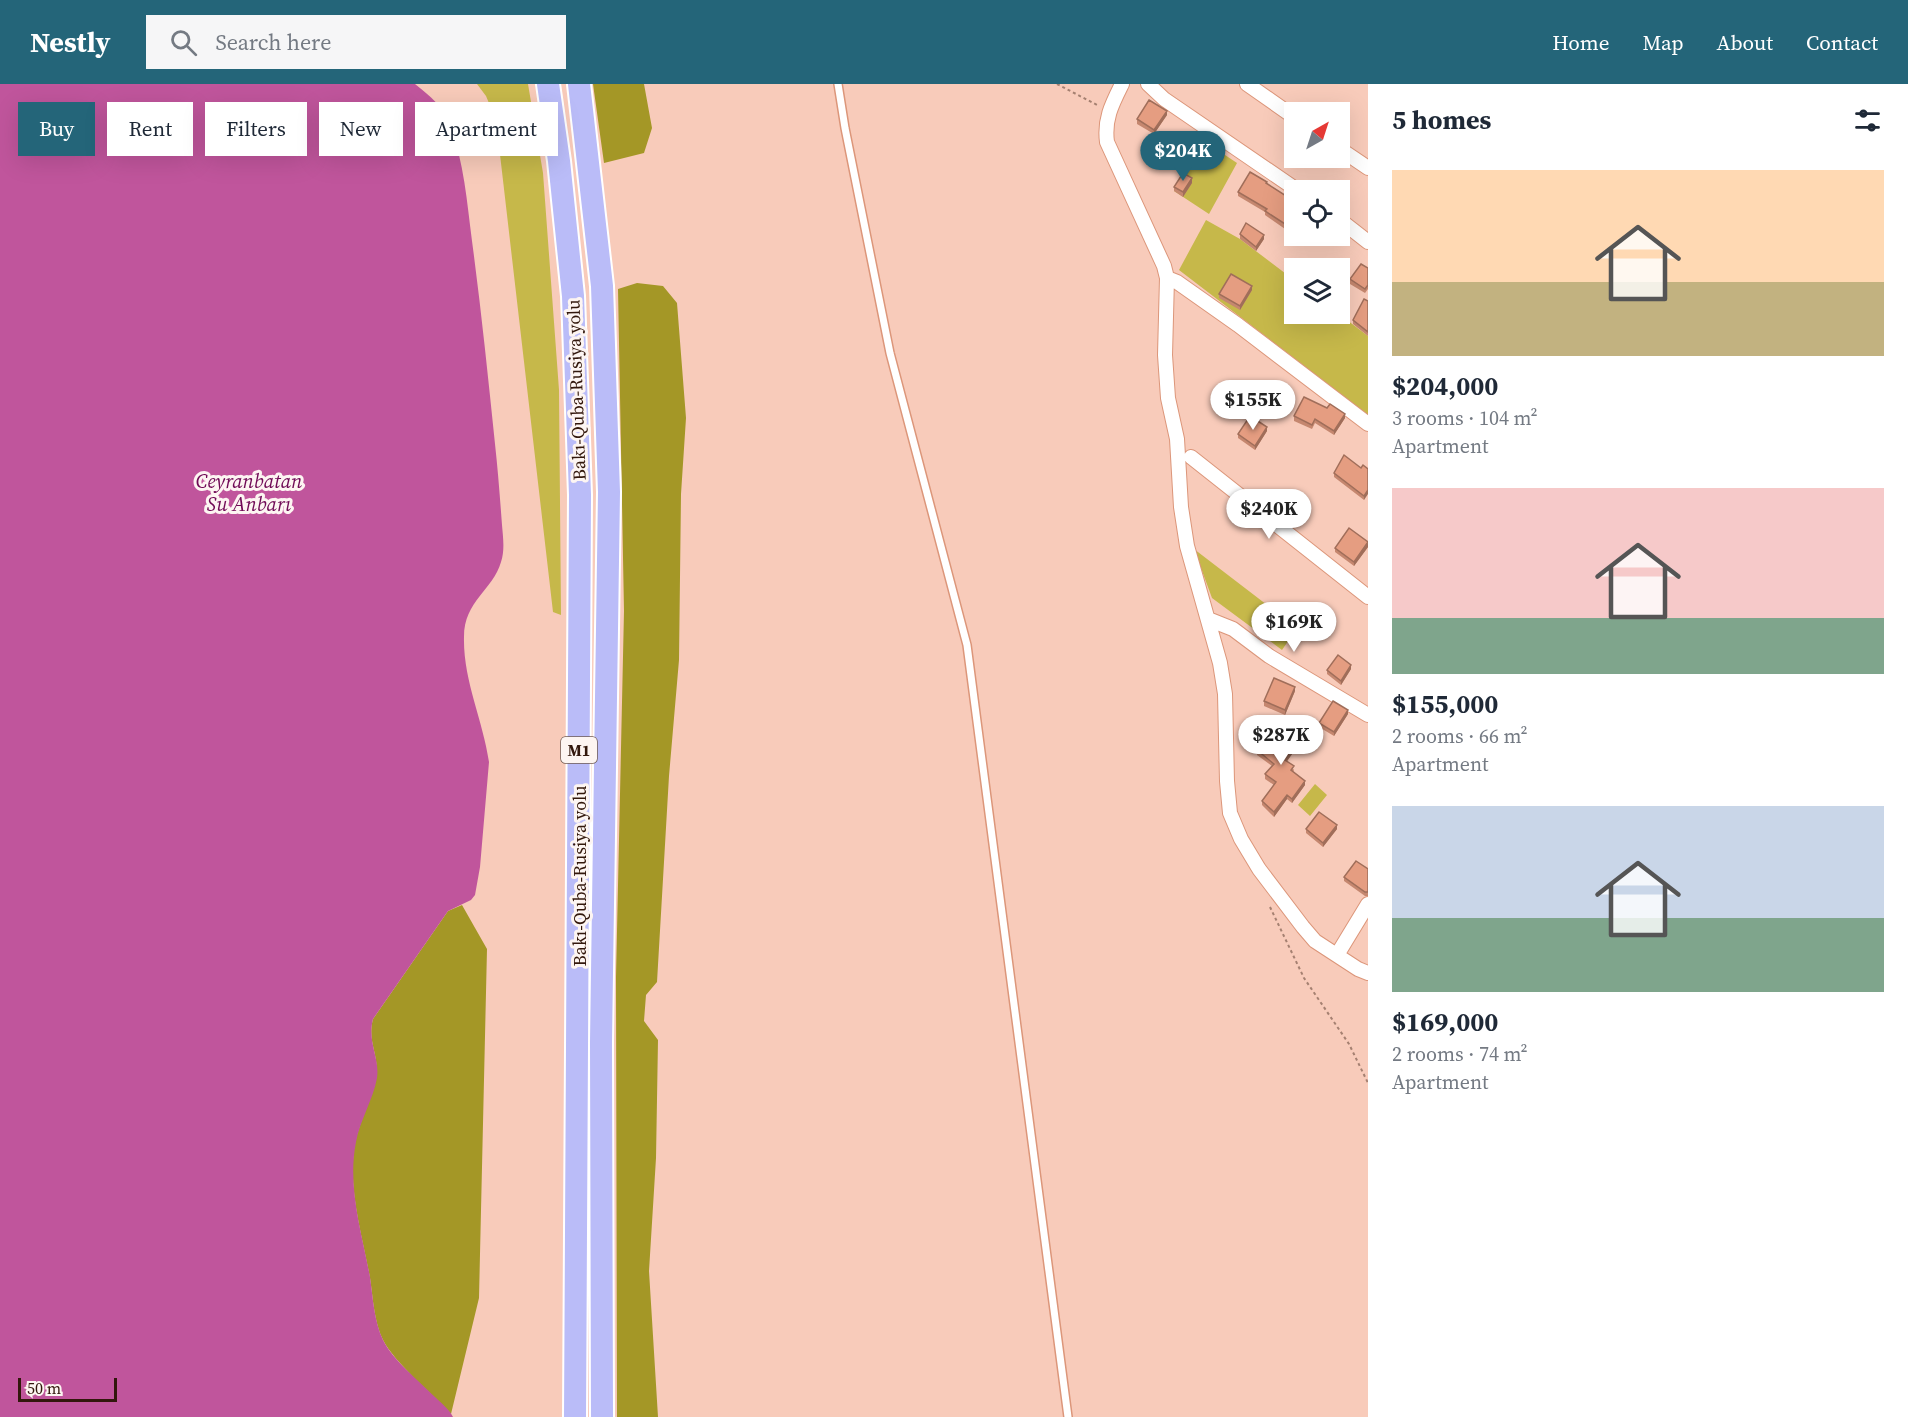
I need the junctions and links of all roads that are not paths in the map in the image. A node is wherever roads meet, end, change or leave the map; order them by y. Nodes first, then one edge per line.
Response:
1 (548, 84) edge
2 (579, 84) edge
3 (838, 84) edge
4 (1122, 84) edge
5 (1148, 84) edge
6 (1247, 84) edge
7 (1284, 110) edge
8 (1350, 155) edge
9 (1368, 168) edge
10 (1284, 181) edge
11 (1350, 228) edge
12 (1368, 242) edge
13 (1167, 278) junction
14 (1368, 424) edge
15 (1191, 457) dead end
16 (1368, 597) edge
17 (1208, 619) junction
18 (1368, 715) edge
19 (1368, 904) edge
20 (1337, 955) junction
21 (1368, 973) edge
22 (575, 1417) edge
23 (602, 1417) edge
24 (1068, 1417) edge

1 - 22 highway, Bakı-Quba-Rusiya yolu / M1
2 - 23 highway, Bakı-Quba-Rusiya yolu / M1
3 - 24 lane
4 - 13 street
5 - 10 street
6 - 7 street
8 - 9 street
11 - 12 street
13 - 14 street
13 - 17 street
15 - 16 street
17 - 18 street
17 - 20 street
19 - 20 street
20 - 21 street

